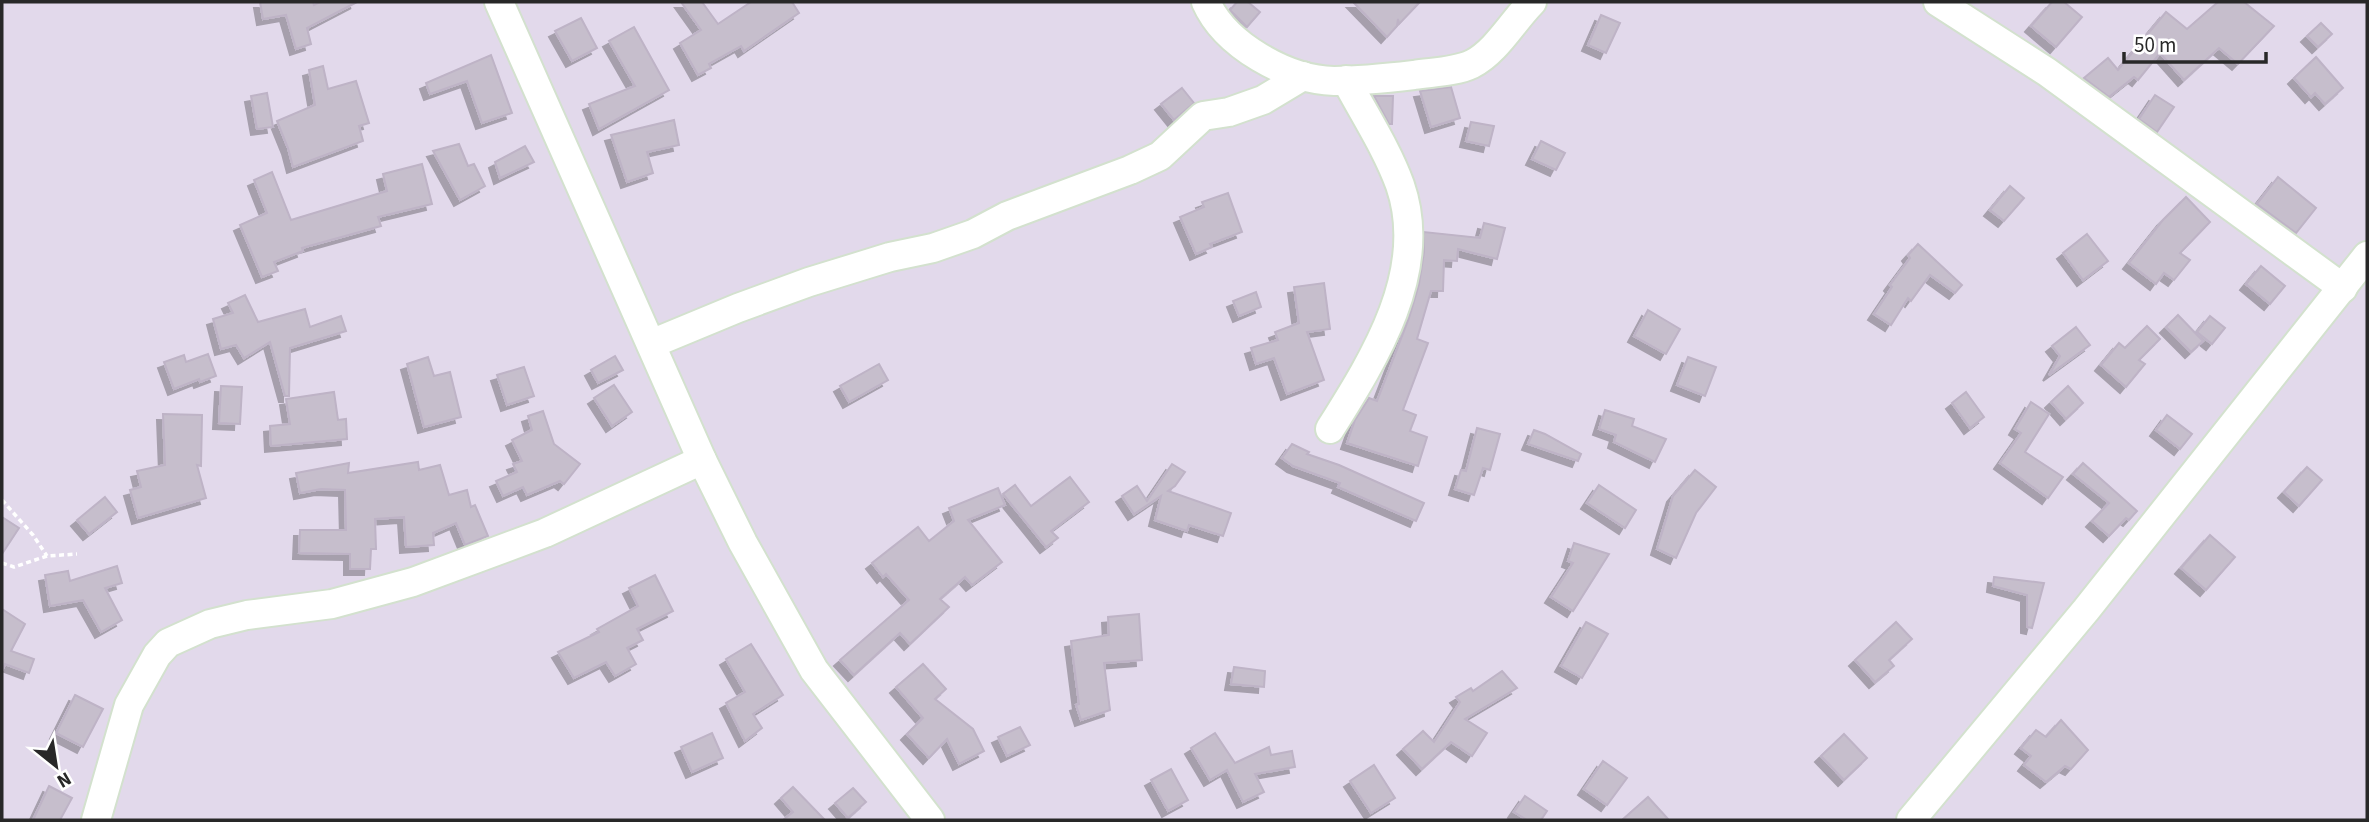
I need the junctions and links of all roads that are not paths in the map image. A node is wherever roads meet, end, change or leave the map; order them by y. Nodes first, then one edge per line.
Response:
1 (499, 2) edge
2 (1206, 2) edge
3 (1532, 2) edge
4 (1938, 2) edge
5 (1303, 76) junction
6 (1346, 80) junction
7 (2367, 256) edge
8 (2343, 288) junction
9 (651, 344) junction
10 (1330, 429) dead end
11 (702, 460) junction
12 (96, 820) edge
13 (930, 820) edge
14 (1911, 820) edge

1 - 9 street
2 - 5 street
3 - 6 street
4 - 8 street
5 - 6 street
5 - 9 street
6 - 10 street
7 - 8 street
8 - 14 street
9 - 11 street
11 - 12 street
11 - 13 street

